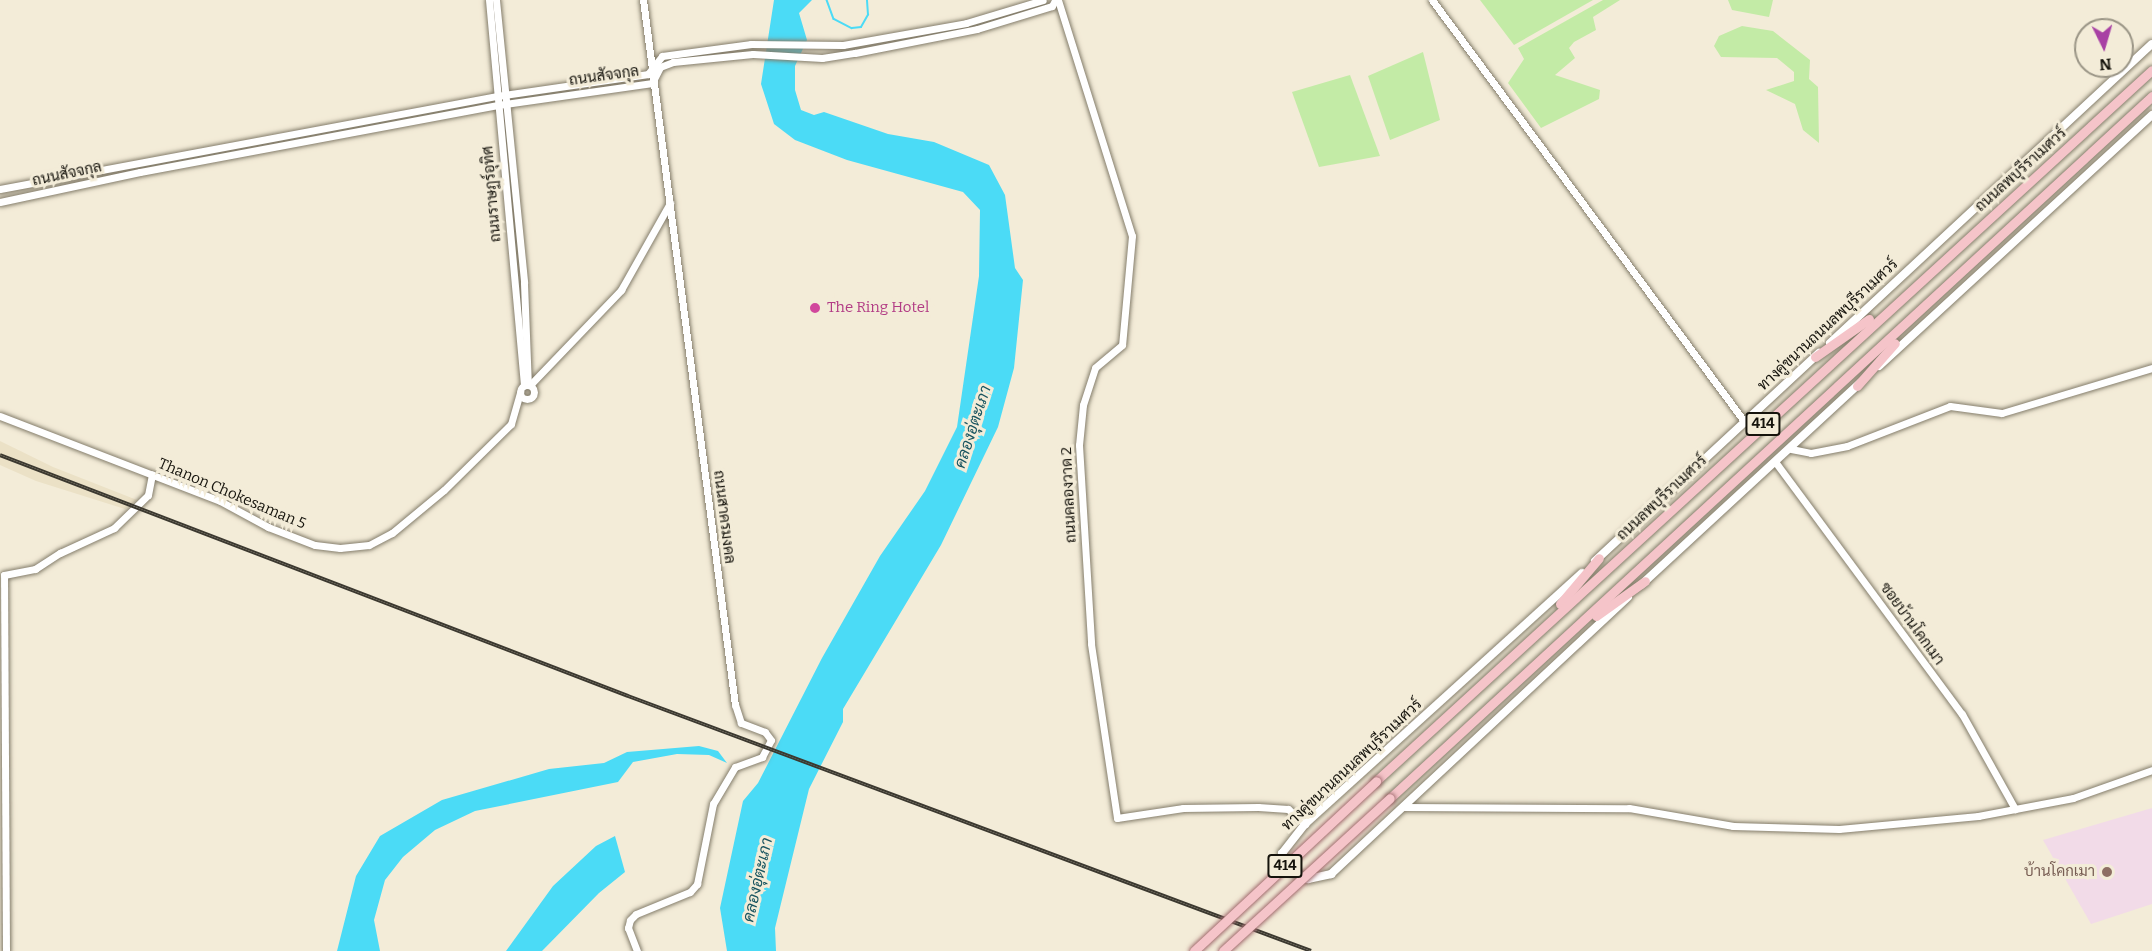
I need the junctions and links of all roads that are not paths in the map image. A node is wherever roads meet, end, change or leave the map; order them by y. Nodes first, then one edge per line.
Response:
1 (489, 0) edge
2 (496, 0) edge
3 (643, 0) edge
4 (1043, 0) edge
5 (1057, 0) edge
6 (1432, 0) edge
7 (2152, 44) edge
8 (2152, 70) edge
9 (651, 71) junction
10 (652, 83) junction
11 (507, 95) junction
12 (497, 96) junction
13 (2152, 96) edge
14 (507, 104) junction
15 (498, 105) junction
16 (2152, 115) edge
17 (121, 165) junction
18 (140, 172) junction
19 (2040, 174) junction
20 (2054, 188) junction
21 (0, 189) edge
22 (2, 202) edge
23 (670, 202) junction
24 (1899, 298) junction
25 (1931, 303) junction
26 (1815, 357) junction
27 (2152, 368) edge
28 (1857, 386) junction
29 (528, 389) junction
30 (518, 411) junction
31 (0, 416) edge
32 (1744, 421) junction
33 (1791, 449) junction
34 (1776, 463) junction
35 (152, 474) junction
36 (1599, 558) junction
37 (1645, 581) junction
38 (1542, 627) junction
39 (1560, 642) junction
40 (2152, 770) edge
41 (1403, 807) junction
42 (2014, 809) junction
43 (1305, 824) junction
44 (6, 951) edge
45 (637, 951) edge
46 (1194, 951) edge
47 (1223, 951) edge

1 - 12 street, ถนนราษฏร์อุทิศ
2 - 11 street, ถนนราษฏร์อุทิศ
3 - 9 street, ถนนสาครมงคล
4 - 9 street, ถนนสัจจกุล
5 - 10 street, ถนนสัจจกุล
5 - 43 street, ถนนคลองวาด 2
6 - 32 street
7 - 26 main road, ทางคู่ขนานถนนลพบุรีราเมศวร์ / 414
8 - 19 main road, ถนนลพบุรีราเมศวร์ / 414
9 - 10 street, ถนนสาครมงคล
9 - 11 street, ถนนสัจจกุล
10 - 14 street, ถนนสัจจกุล
10 - 23 street, ถนนสาครมงคล
11 - 12 street, ถนนสัจจกุล
11 - 14 street, ถนนราษฏร์อุทิศ
12 - 15 street, ถนนราษฏร์อุทิศ
12 - 17 street, ถนนสัจจกุล
13 - 20 main road, 414
14 - 15 street, ถนนสัจจกุล
14 - 29 street, ถนนราษฏร์อุทิศ
15 - 18 street, ถนนสัจจกุล
15 - 29 street, ถนนราษฏร์อุทิศ
16 - 28 main road, ทางคู่ขนานถนนลพบุรีราเมศวร์ / 414
17 - 18 street, ถนนสัจจกุล
17 - 21 street, ถนนสัจจกุล
18 - 22 street, ถนนสัจจกุล
19 - 20 main road
19 - 24 main road, ถนนลพบุรีราเมศวร์ / 414
20 - 25 main road, 414
21 - 22 street
23 - 29 street, Thanon Chokesaman 5
23 - 45 street, ถนนสาครมงคล
24 - 26 main road
24 - 38 main road, ถนนลพบุรีราเมศวร์ / 414
25 - 28 main road
25 - 39 main road, 414
26 - 32 main road, ทางคู่ขนานถนนลพบุรีราเมศวร์ / 414
27 - 33 street
28 - 33 main road, ทางคู่ขนานถนนลพบุรีราเมศวร์ / 414
29 - 30 street, Thanon Chokesaman 5
29 - 30 street
30 - 35 street, Thanon Chokesaman 5
31 - 35 street, Thanon Chokesaman 5
32 - 36 main road, ทางคู่ขนานถนนลพบุรีราเมศวร์ / 414
33 - 34 main road, ทางคู่ขนานถนนลพบุรีราเมศวร์ / 414
34 - 37 main road, ทางคู่ขนานถนนลพบุรีราเมศวร์ / 414
34 - 42 street, ซอยบ้านโคกเมา
35 - 44 street
36 - 38 main road
36 - 43 main road, ทางคู่ขนานถนนลพบุรีราเมศวร์ / 414
37 - 39 main road
37 - 41 main road, ทางคู่ขนานถนนลพบุรีราเมศวร์ / 414
38 - 46 main road, ถนนลพบุรีราเมศวร์ / 414, bridge
39 - 47 main road, 414, bridge
40 - 42 street
41 - 42 street
41 - 43 main road, ทางคู่ขนานถนนลพบุรีราเมศวร์ / 414

